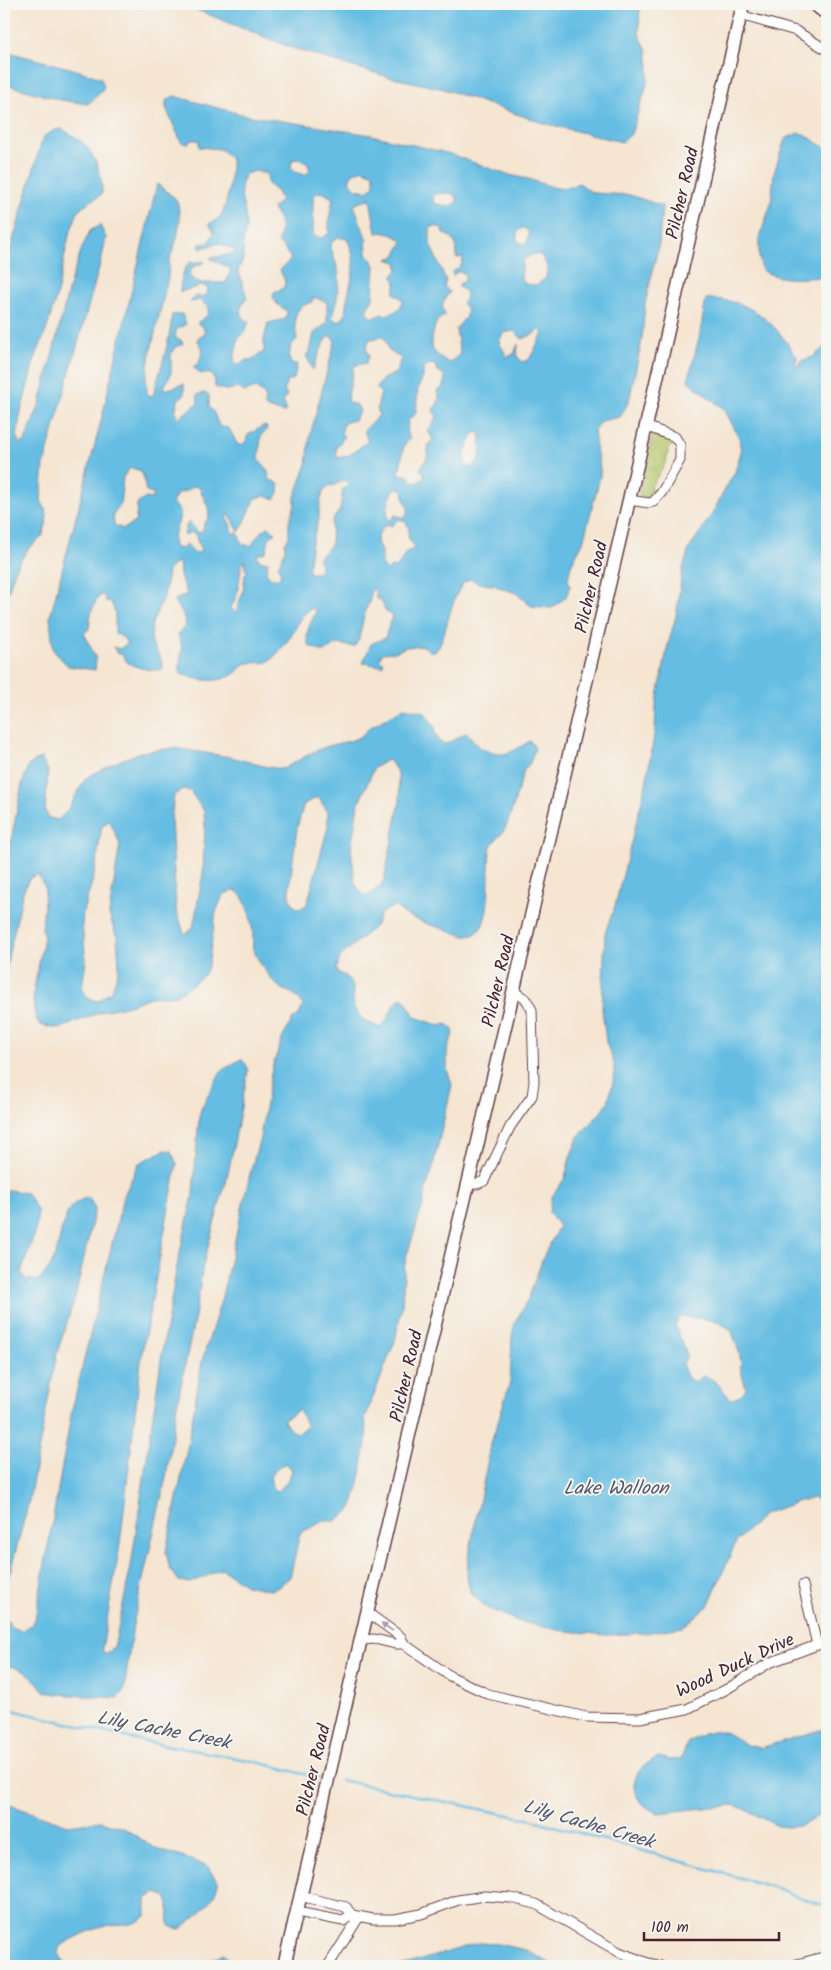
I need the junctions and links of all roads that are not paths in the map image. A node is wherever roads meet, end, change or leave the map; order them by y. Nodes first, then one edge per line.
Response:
1 (814, 4) edge
2 (741, 9) edge
3 (827, 14) edge
4 (827, 50) edge
5 (646, 426) junction
6 (630, 500) junction
7 (514, 992) junction
8 (468, 1184) junction
9 (803, 1584) dead end
10 (368, 1613) junction
11 (362, 1640) junction
12 (827, 1643) edge
13 (404, 1644) junction
14 (817, 1645) junction
15 (300, 1896) junction
16 (330, 1903) junction
17 (296, 1912) junction
18 (355, 1916) junction
19 (327, 1918) junction
20 (827, 1956) edge
21 (284, 1966) edge
22 (328, 1966) edge
23 (661, 1966) edge
24 (790, 1966) edge

1 - 3 street
2 - 4 street
2 - 5 street, Pilcher Road
5 - 6 street, Pilcher Road
5 - 6 street
6 - 7 street, Pilcher Road
7 - 8 street, Pilcher Road
7 - 8 street
8 - 10 street, Pilcher Road
9 - 14 street
10 - 11 street, Pilcher Road
13 -> 10 street, Wood Duck Drive
11 - 13 street, Wood Duck Drive
11 - 15 street, Pilcher Road
12 - 14 street, Wood Duck Drive
13 - 14 street, Wood Duck Drive
15 - 16 street
15 - 17 street, Pilcher Road
16 - 18 street
16 - 19 street
17 - 19 street
17 - 21 street, Pilcher Road
18 - 19 street
18 - 22 street
18 - 23 street
20 - 24 street

